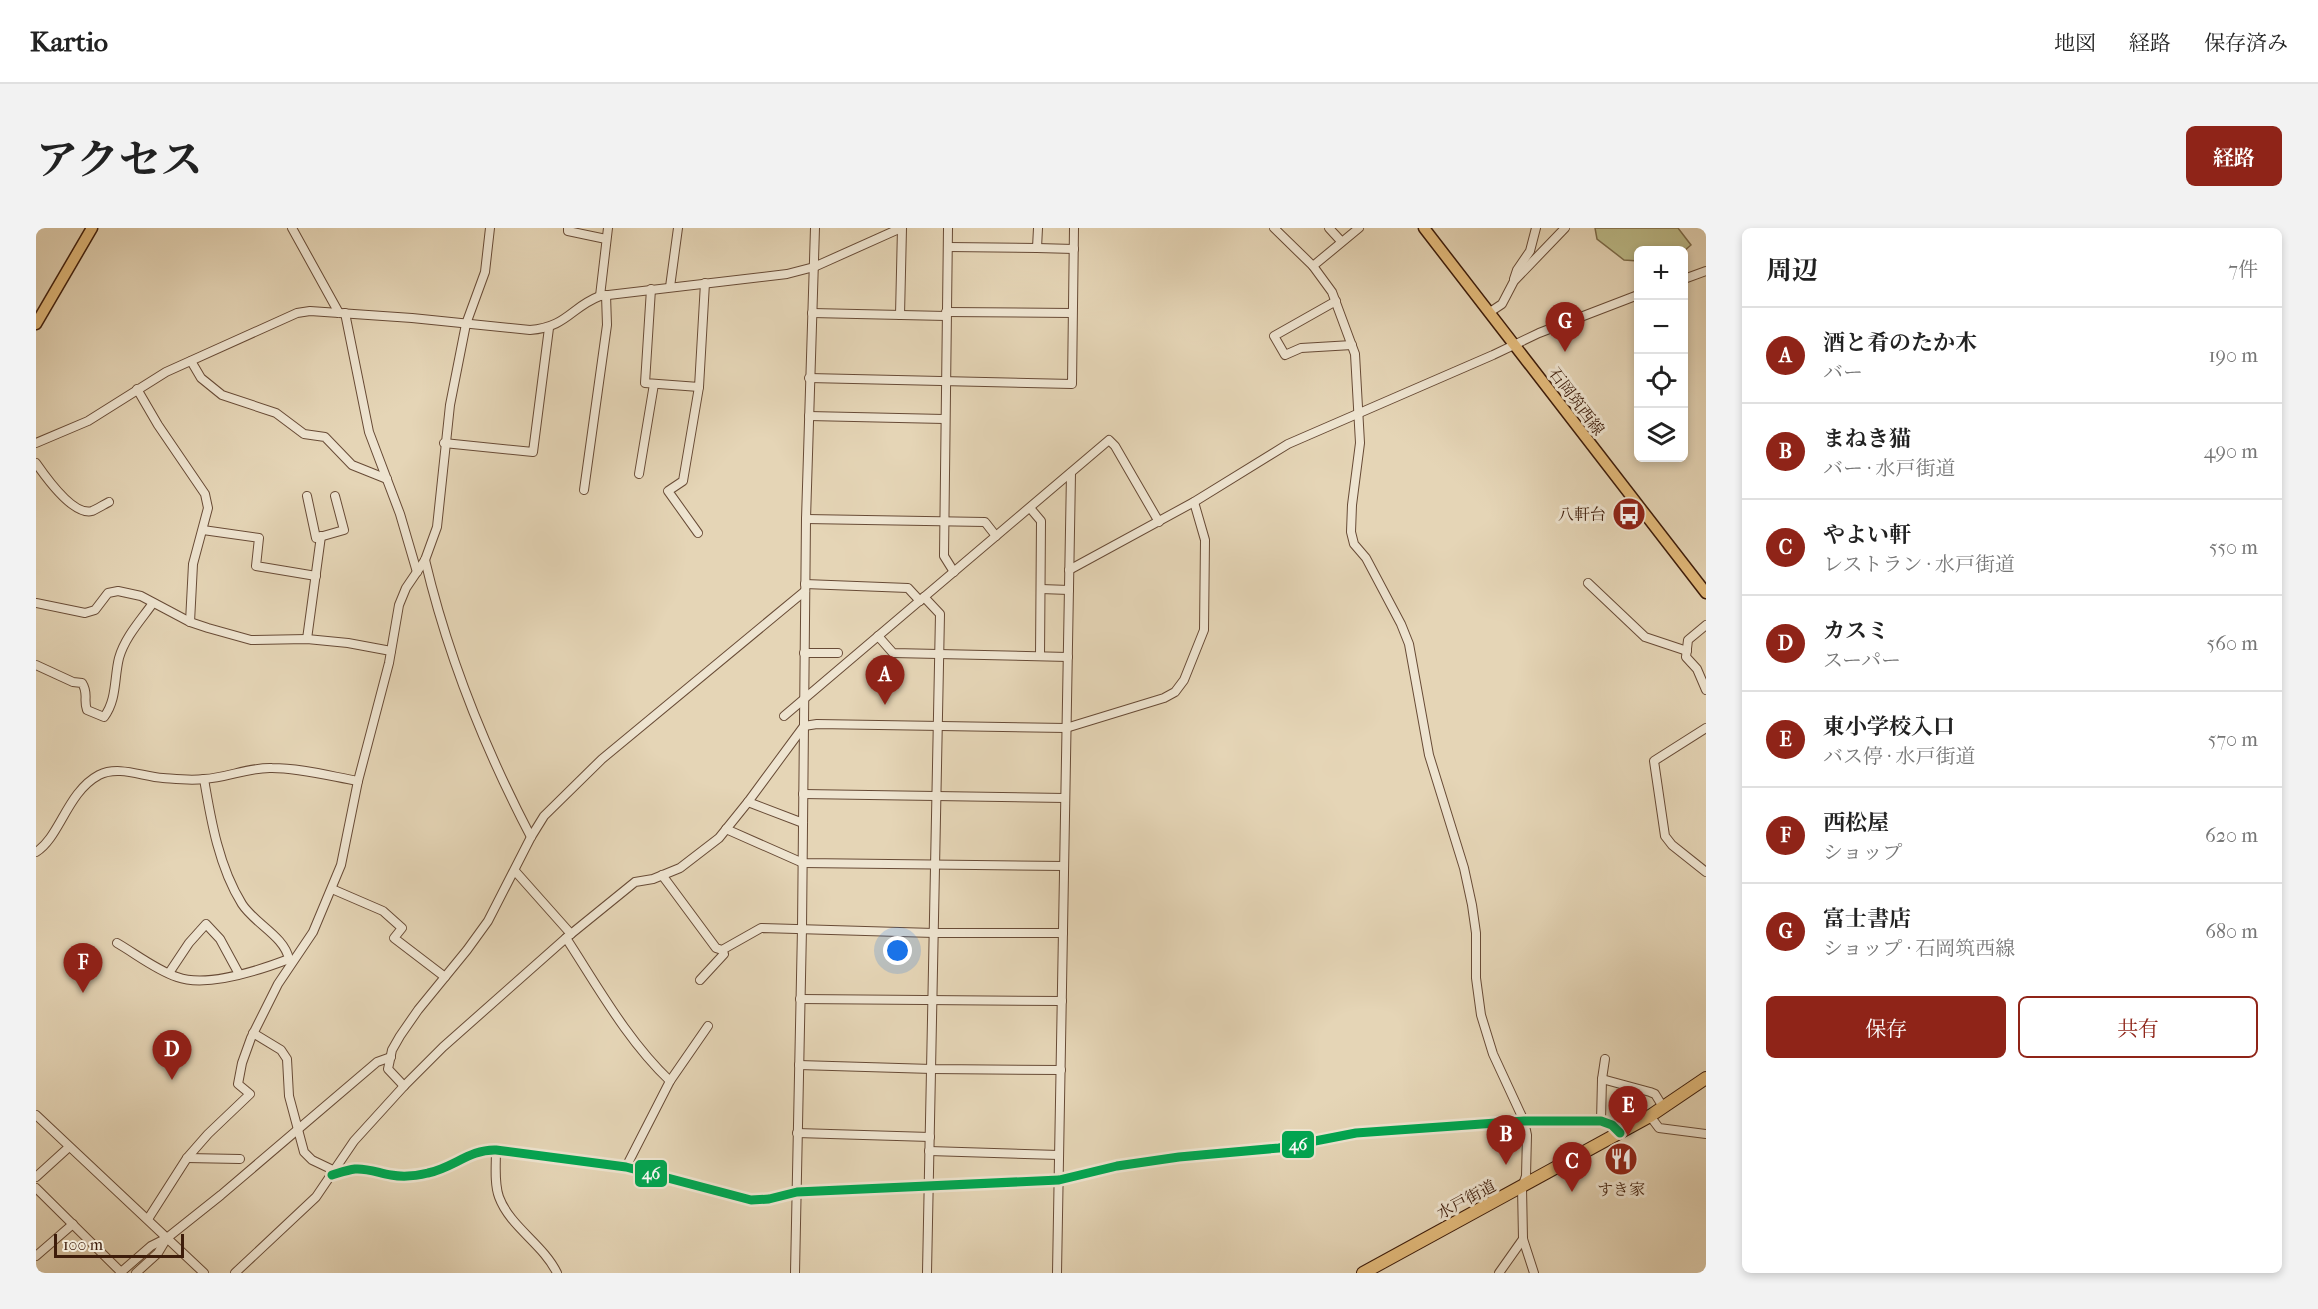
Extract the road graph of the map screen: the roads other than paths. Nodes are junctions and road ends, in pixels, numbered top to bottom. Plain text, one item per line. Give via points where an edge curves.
1 (92, 228) edge
2 (292, 228) edge
3 (490, 228) edge
4 (568, 228) edge
5 (608, 228) edge
6 (678, 228) edge
7 (815, 228) edge
8 (902, 228) edge
9 (948, 228) edge
10 (1038, 228) edge
11 (1074, 228) edge
12 (1329, 228) edge
13 (1359, 228) edge
14 (1424, 228) edge
15 (1536, 228) edge
16 (1278, 229) edge
17 (1562, 229) edge
18 (606, 239) junction
19 (1340, 240) dead end
20 (948, 247) junction
21 (1037, 248) junction
22 (1074, 249) junction
23 (814, 267) junction
24 (1313, 267) junction
25 (1706, 271) edge
26 (1688, 277) edge
27 (1514, 281) junction
28 (705, 283) junction
29 (670, 287) junction
30 (651, 290) junction
31 (603, 296) junction
32 (1634, 296) edge
33 (1336, 301) junction
34 (1490, 312) junction
35 (342, 313) junction
36 (812, 313) junction
37 (946, 314) junction
38 (1072, 314) junction
39 (900, 315) junction
40 (36, 324) edge
41 (466, 324) junction
42 (549, 328) junction
43 (1352, 345) junction
44 (1515, 345) junction
45 (190, 361) junction
46 (809, 378) junction
47 (945, 382) junction
48 (654, 384) junction
49 (699, 387) junction
50 (137, 390) junction
51 (1358, 412) junction
52 (809, 416) junction
53 (944, 419) junction
54 (36, 443) edge
55 (444, 443) junction
56 (36, 463) edge
57 (1071, 473) junction
58 (639, 474) dead end
59 (387, 479) junction
60 (584, 490) dead end
61 (306, 496) dead end
62 (335, 496) dead end
63 (109, 502) dead end
64 (1194, 502) junction
65 (1030, 508) junction
66 (806, 519) junction
67 (944, 521) junction
68 (1159, 522) junction
69 (203, 530) junction
70 (698, 533) dead end
71 (321, 536) junction
72 (996, 536) junction
73 (425, 560) junction
74 (1069, 570) junction
75 (417, 572) junction
76 (954, 572) junction
77 (316, 576) junction
78 (1588, 583) dead end
79 (805, 588) junction
80 (1041, 589) junction
81 (1069, 590) junction
82 (1706, 593) edge
83 (922, 599) junction
84 (36, 603) edge
85 (153, 603) junction
86 (190, 622) junction
87 (1706, 625) edge
88 (878, 636) junction
89 (307, 639) junction
90 (391, 651) junction
91 (1687, 651) junction
92 (804, 652) junction
93 (838, 653) dead end
94 (940, 654) junction
95 (1040, 656) junction
96 (1068, 657) junction
97 (36, 665) edge
98 (1706, 690) edge
99 (804, 699) junction
100 (784, 716) dead end
101 (938, 725) junction
102 (804, 726) junction
103 (1066, 728) junction
104 (1706, 728) edge
105 (204, 780) junction
106 (358, 781) junction
107 (803, 794) junction
108 (937, 796) junction
109 (1065, 798) junction
110 (748, 802) junction
111 (803, 823) junction
112 (726, 829) junction
113 (531, 837) junction
114 (36, 852) edge
115 (803, 863) junction
116 (935, 864) junction
117 (1064, 866) junction
118 (515, 870) junction
119 (1706, 872) edge
120 (662, 875) junction
121 (332, 889) junction
122 (802, 927) junction
123 (934, 933) junction
124 (1063, 933) junction
125 (568, 936) junction
126 (117, 943) dead end
127 (722, 950) junction
128 (291, 961) junction
129 (169, 973) junction
130 (239, 974) junction
131 (445, 977) junction
132 (700, 980) dead end
133 (800, 999) junction
134 (934, 1000) junction
135 (1062, 1001) junction
136 (708, 1026) dead end
137 (254, 1033) junction
138 (391, 1057) junction
139 (1605, 1059) dead end
140 (799, 1065) junction
141 (932, 1069) junction
142 (1061, 1070) junction
143 (1706, 1078) edge
144 (1602, 1080) junction
145 (670, 1081) junction
146 (404, 1086) junction
147 (1663, 1107) junction
148 (36, 1115) edge
149 (1650, 1116) junction
150 (1524, 1121) junction
151 (1601, 1121) junction
152 (298, 1128) junction
153 (797, 1133) junction
154 (1620, 1133) junction
155 (1706, 1134) edge
156 (930, 1137) junction
157 (69, 1147) junction
158 (496, 1150) junction
159 (929, 1151) junction
160 (1059, 1155) junction
161 (187, 1158) junction
162 (240, 1159) dead end
163 (626, 1167) junction
164 (333, 1172) junction
165 (36, 1177) edge
166 (1059, 1179) junction
167 (928, 1186) junction
168 (1522, 1187) junction
169 (36, 1188) edge
170 (796, 1192) junction
171 (148, 1219) junction
172 (73, 1224) junction
173 (167, 1238) junction
174 (1523, 1239) junction
175 (36, 1256) edge
176 (120, 1273) edge
177 (136, 1273) edge
178 (204, 1273) edge
179 (234, 1273) edge
180 (557, 1273) edge
181 (795, 1273) edge
182 (927, 1273) edge
183 (1058, 1273) edge
184 (1363, 1273) edge
185 (1499, 1273) edge
186 (1534, 1273) edge

1 - 40 main road
2 - 35 street
3 - 41 street via 485,272
4 - 18 street
5 - 18 street
6 - 29 street
7 - 23 street
8 - 23 street
8 - 39 street
9 - 20 street
10 - 21 street
11 - 22 street
12 - 19 street
13 - 24 street
14 - 34 main road, 石岡筑西線
15 - 27 street via 1530,251
16 - 24 street
17 - 27 street
18 - 31 street
20 - 21 street
20 - 37 street
21 - 22 street
22 - 38 street
23 - 28 street via 787,274
23 - 36 street
24 - 33 street
25 - 26 street
27 - 34 street via 1502,304
28 - 29 street
28 - 49 street
29 - 30 street
30 - 31 street
30 - 48 street via 645,383
31 - 42 street via 590,300
31 - 60 street via 607,325
32 - 44 street
33 - 43 street
33 - 43 street via 1274,336 1285,355 1301,348
34 - 44 main road, 石岡筑西線
35 - 41 street
35 - 45 street via 297,313
35 - 59 street via 369,432
36 - 39 street
36 - 46 street
37 - 38 street
37 - 39 street
37 - 47 street
38 - 47 street via 1072,384
41 - 42 street
41 - 55 street
42 - 55 street via 532,452
43 - 51 street
44 - 51 street
44 - 82 main road, 石岡筑西線
45 - 50 street
45 - 59 street via 201,378 222,395 276,413 304,434 325,437 352,465
46 - 47 street
46 - 52 street
47 - 53 street
48 - 49 street
48 - 58 street
49 - 70 street via 683,481 668,491
50 - 54 street via 88,421
50 - 69 street via 205,495 208,508
51 - 64 street via 1288,444
51 - 150 street via 1360,443 1351,532 1409,644 1429,756 1472,905 1481,1015
52 - 53 street
52 - 66 street
53 - 67 street
55 - 73 street via 437,527
56 - 63 street via 50,484 79,510 90,512
57 - 65 street
57 - 68 street via 1109,440
57 - 74 street
59 - 75 street
61 - 71 street via 316,537
62 - 71 street via 344,530
64 - 68 street
64 - 103 street via 1205,540 1204,630 1184,680 1164,698
65 - 72 street
65 - 80 street via 1041,521
66 - 67 street
66 - 79 street
67 - 72 street via 985,522
67 - 76 street via 944,556
68 - 74 street
69 - 77 street via 259,538 256,566
69 - 86 street via 193,564
71 - 77 street
72 - 76 street
73 - 75 street
73 - 113 street via 437,610 474,715 492,761
74 - 81 street
75 - 90 street via 399,605
76 - 83 street
77 - 89 street
78 - 91 street via 1645,637
79 - 83 street via 908,588
79 - 92 street
79 - 113 street via 602,759 544,816
80 - 81 street
80 - 95 street
81 - 96 street
83 - 88 street
83 - 94 street via 940,614
84 - 85 street via 85,614 95,610 108,593 118,591
85 - 86 street
85 - 97 street via 131,633 120,657 105,717 87,710 87,690 82,683
86 - 89 street via 260,641
87 - 91 street via 1688,640
88 - 94 street via 893,653
88 - 99 street
89 - 90 street
90 - 106 street
91 - 98 street via 1686,657 1697,669
92 - 93 street
92 - 99 street
94 - 95 street
94 - 101 street
95 - 96 street
96 - 103 street
99 - 100 street
99 - 102 street
101 - 102 street
101 - 103 street
101 - 108 street
102 - 107 street
102 - 110 street
103 - 109 street
104 - 119 street via 1654,761 1665,836
105 - 106 street via 274,768
105 - 114 street via 111,771 99,775 81,789
105 - 128 street via 232,885 255,921 282,944
106 - 121 street via 345,852
107 - 108 street
107 - 111 street
108 - 109 street
108 - 116 street
109 - 117 street
110 - 111 street
110 - 112 street
111 - 115 street
112 - 115 street
112 - 120 street via 680,868
113 - 118 street
115 - 116 street
115 - 122 street
116 - 117 street
116 - 123 street
117 - 124 street
118 - 125 street
118 - 131 street via 488,921
120 - 125 street via 635,882
120 - 127 street via 716,948
121 - 128 street via 314,932
121 - 131 street via 383,911 402,928 394,938
122 - 123 street
122 - 127 street via 761,927
122 - 133 street
123 - 124 street
123 - 134 street
124 - 135 street
125 - 145 street via 634,1041
125 - 146 street
126 - 129 street
127 - 132 street via 724,954
128 - 130 street
128 - 137 street
129 - 130 street via 199,982
129 - 130 street via 206,924 220,939
131 - 138 street via 418,1010
133 - 134 street
133 - 140 street
134 - 135 street
134 - 141 street
135 - 142 street
136 - 145 street
137 - 152 street via 281,1050 287,1059 289,1096
137 - 161 street via 238,1084 250,1094
138 - 146 street via 388,1069
138 - 152 street via 377,1062
139 - 144 street
140 - 141 street
140 - 153 street
141 - 142 street
141 - 156 street
142 - 160 street
143 - 147 highway, 水戸街道
144 - 147 street via 1655,1094
144 - 151 street
145 - 163 street
146 - 164 street via 354,1141
147 - 149 highway, 水戸街道
148 - 157 street
149 - 154 highway, 水戸街道
149 - 155 street via 1659,1128
150 - 151 street
150 - 166 street via 1356,1133 1279,1148 1117,1166
150 - 168 street via 1526,1176
151 - 154 street
152 - 164 street via 304,1152
152 - 173 street
153 - 156 street
153 - 170 street
154 - 168 highway, 水戸街道
156 - 159 street
157 - 165 street
157 - 171 street
158 - 163 street
158 - 164 street via 474,1152 427,1174 394,1176 363,1169
158 - 180 street via 499,1197
159 - 160 street
159 - 167 street
160 - 166 street
161 - 162 street
161 - 171 street
163 - 170 street via 751,1200
164 - 179 street via 301,1213
166 - 167 street
166 - 183 street
167 - 170 street
167 - 182 street
168 - 174 street
168 - 184 highway, 水戸街道
169 - 172 street
170 - 181 street
171 - 173 street
172 - 175 street
172 - 176 street
173 - 176 street via 151,1246
173 - 177 street via 158,1253
173 - 178 street
174 - 185 street
174 - 186 street

